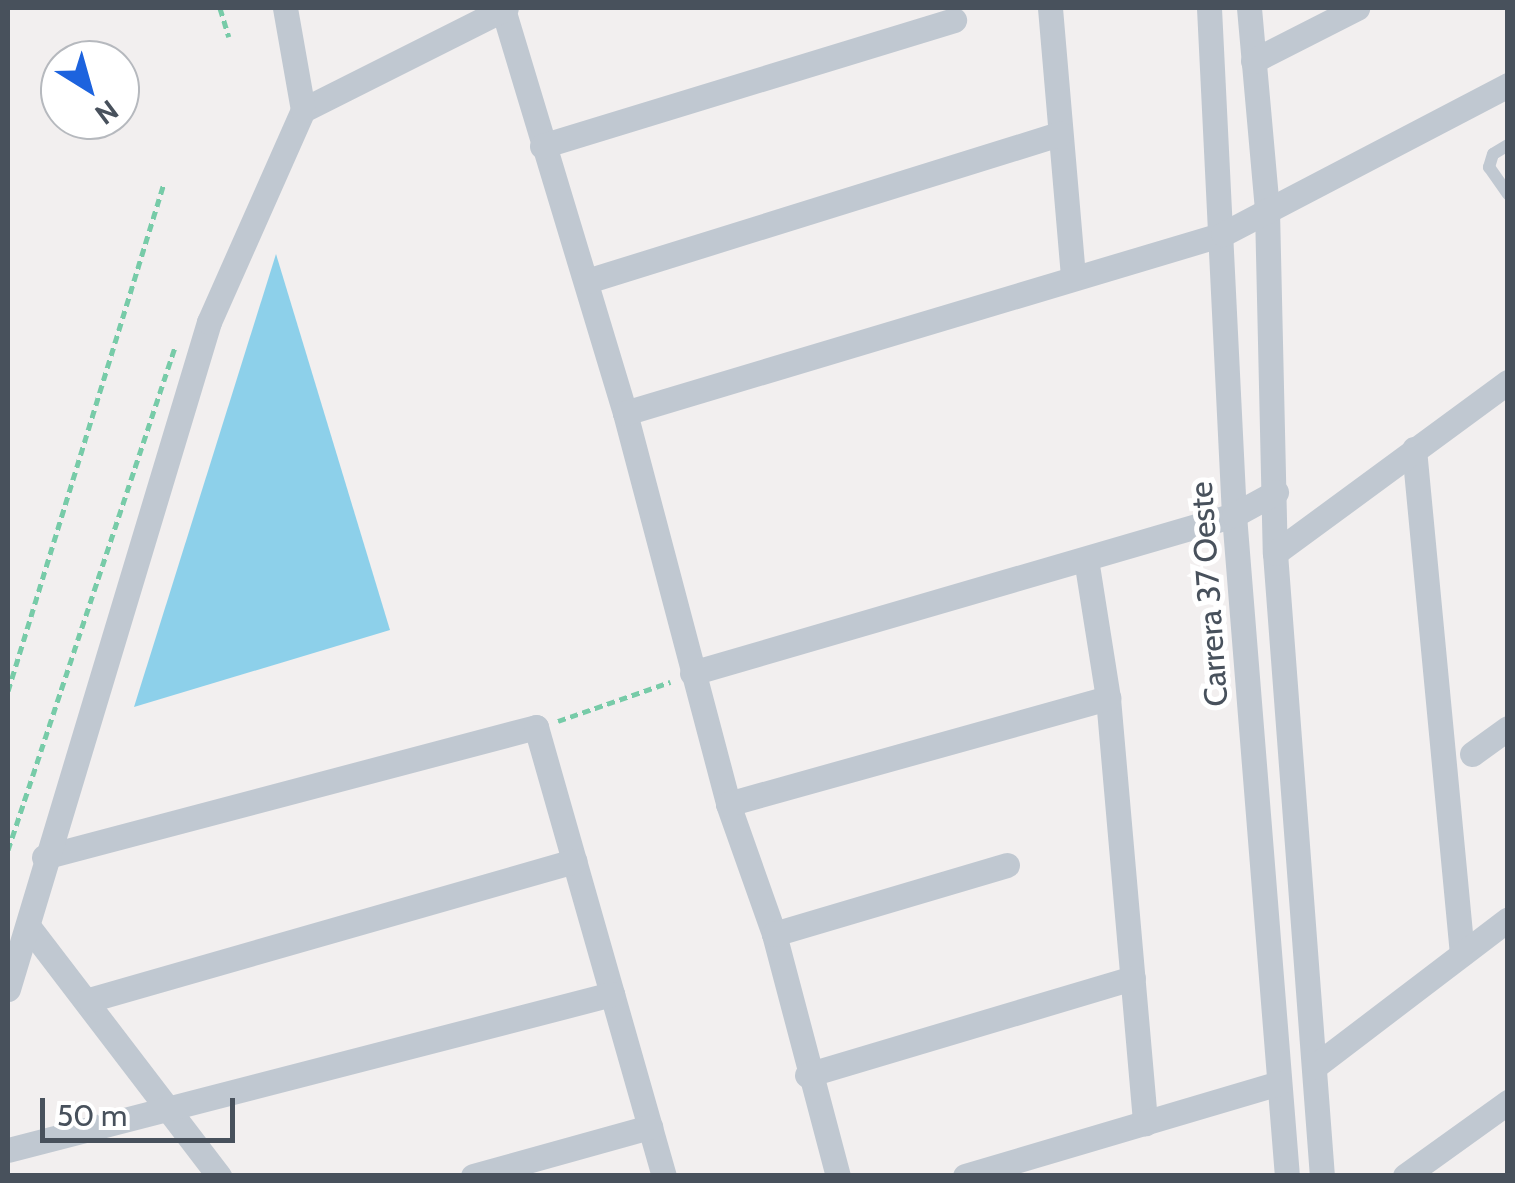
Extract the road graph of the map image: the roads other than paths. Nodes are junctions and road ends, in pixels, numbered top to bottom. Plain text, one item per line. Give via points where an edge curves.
1 (285, 8) edge
2 (505, 8) edge
3 (1050, 8) edge
4 (1210, 8) edge
5 (1249, 8) edge
6 (1357, 8) edge
7 (954, 20) dead end
8 (1254, 61) junction
9 (1508, 85) edge
10 (302, 110) junction
11 (1060, 134) junction
12 (1508, 145) edge
13 (542, 146) junction
14 (1508, 194) edge
15 (1267, 210) junction
16 (1222, 234) junction
17 (1073, 278) junction
18 (588, 281) junction
19 (1508, 382) edge
20 (626, 413) junction
21 (1414, 449) junction
22 (1276, 492) junction
23 (1234, 515) junction
24 (1276, 552) junction
25 (1086, 559) junction
26 (692, 673) junction
27 (1108, 698) junction
28 (1508, 728) edge
29 (1472, 754) dead end
30 (728, 804) junction
31 (44, 857) junction
32 (574, 862) junction
33 (1007, 865) dead end
34 (1508, 919) edge
35 (28, 926) junction
36 (774, 934) junction
37 (1462, 954) junction
38 (1132, 978) junction
39 (8, 989) edge
40 (612, 994) junction
41 (90, 1000) junction
42 (1314, 1067) junction
43 (806, 1075) junction
44 (1279, 1082) junction
45 (1508, 1102) edge
46 (170, 1110) junction
47 (1144, 1123) junction
48 (650, 1127) junction
49 (8, 1150) edge
50 (219, 1176) edge
51 (473, 1176) edge
52 (664, 1176) edge
53 (838, 1176) edge
54 (965, 1176) edge
55 (1286, 1176) edge
56 (1322, 1176) edge
57 (1405, 1176) edge

1 - 10 street
2 - 10 street
2 - 13 street
3 - 11 street
4 - 16 street, Carrera 37 Oeste
5 - 8 street
6 - 8 street
7 - 13 street
8 - 15 street
9 - 15 street
10 - 31 street via 210,322
11 - 17 street
11 - 18 street
12 - 14 lane via 1493,154 1489,167
13 - 18 street
15 - 16 street
15 - 22 street
16 - 17 street
16 - 23 street, Carrera 37 Oeste
17 - 20 street
18 - 20 street
19 - 21 street
20 - 26 street
21 - 24 street
21 - 37 street
22 - 23 street
22 - 24 street
23 - 25 street
23 - 44 street, Carrera 37 Oeste
24 - 42 street
25 - 26 street
25 - 27 street
26 - 30 street
27 - 30 street
27 - 38 street
28 - 29 street
30 - 36 street
31 - 32 street via 536,727
31 - 35 street
32 - 40 street
32 - 41 street
33 - 36 street
34 - 37 street
35 - 39 street
35 - 41 street
36 - 43 street
37 - 42 street
38 - 43 street
38 - 47 street
40 - 46 street
40 - 48 street
41 - 46 street
42 - 56 street
43 - 53 street
44 - 47 street
44 - 55 street, Carrera 37 Oeste
45 - 57 street
46 - 49 street
46 - 50 street
47 - 54 street
48 - 51 street
48 - 52 street

